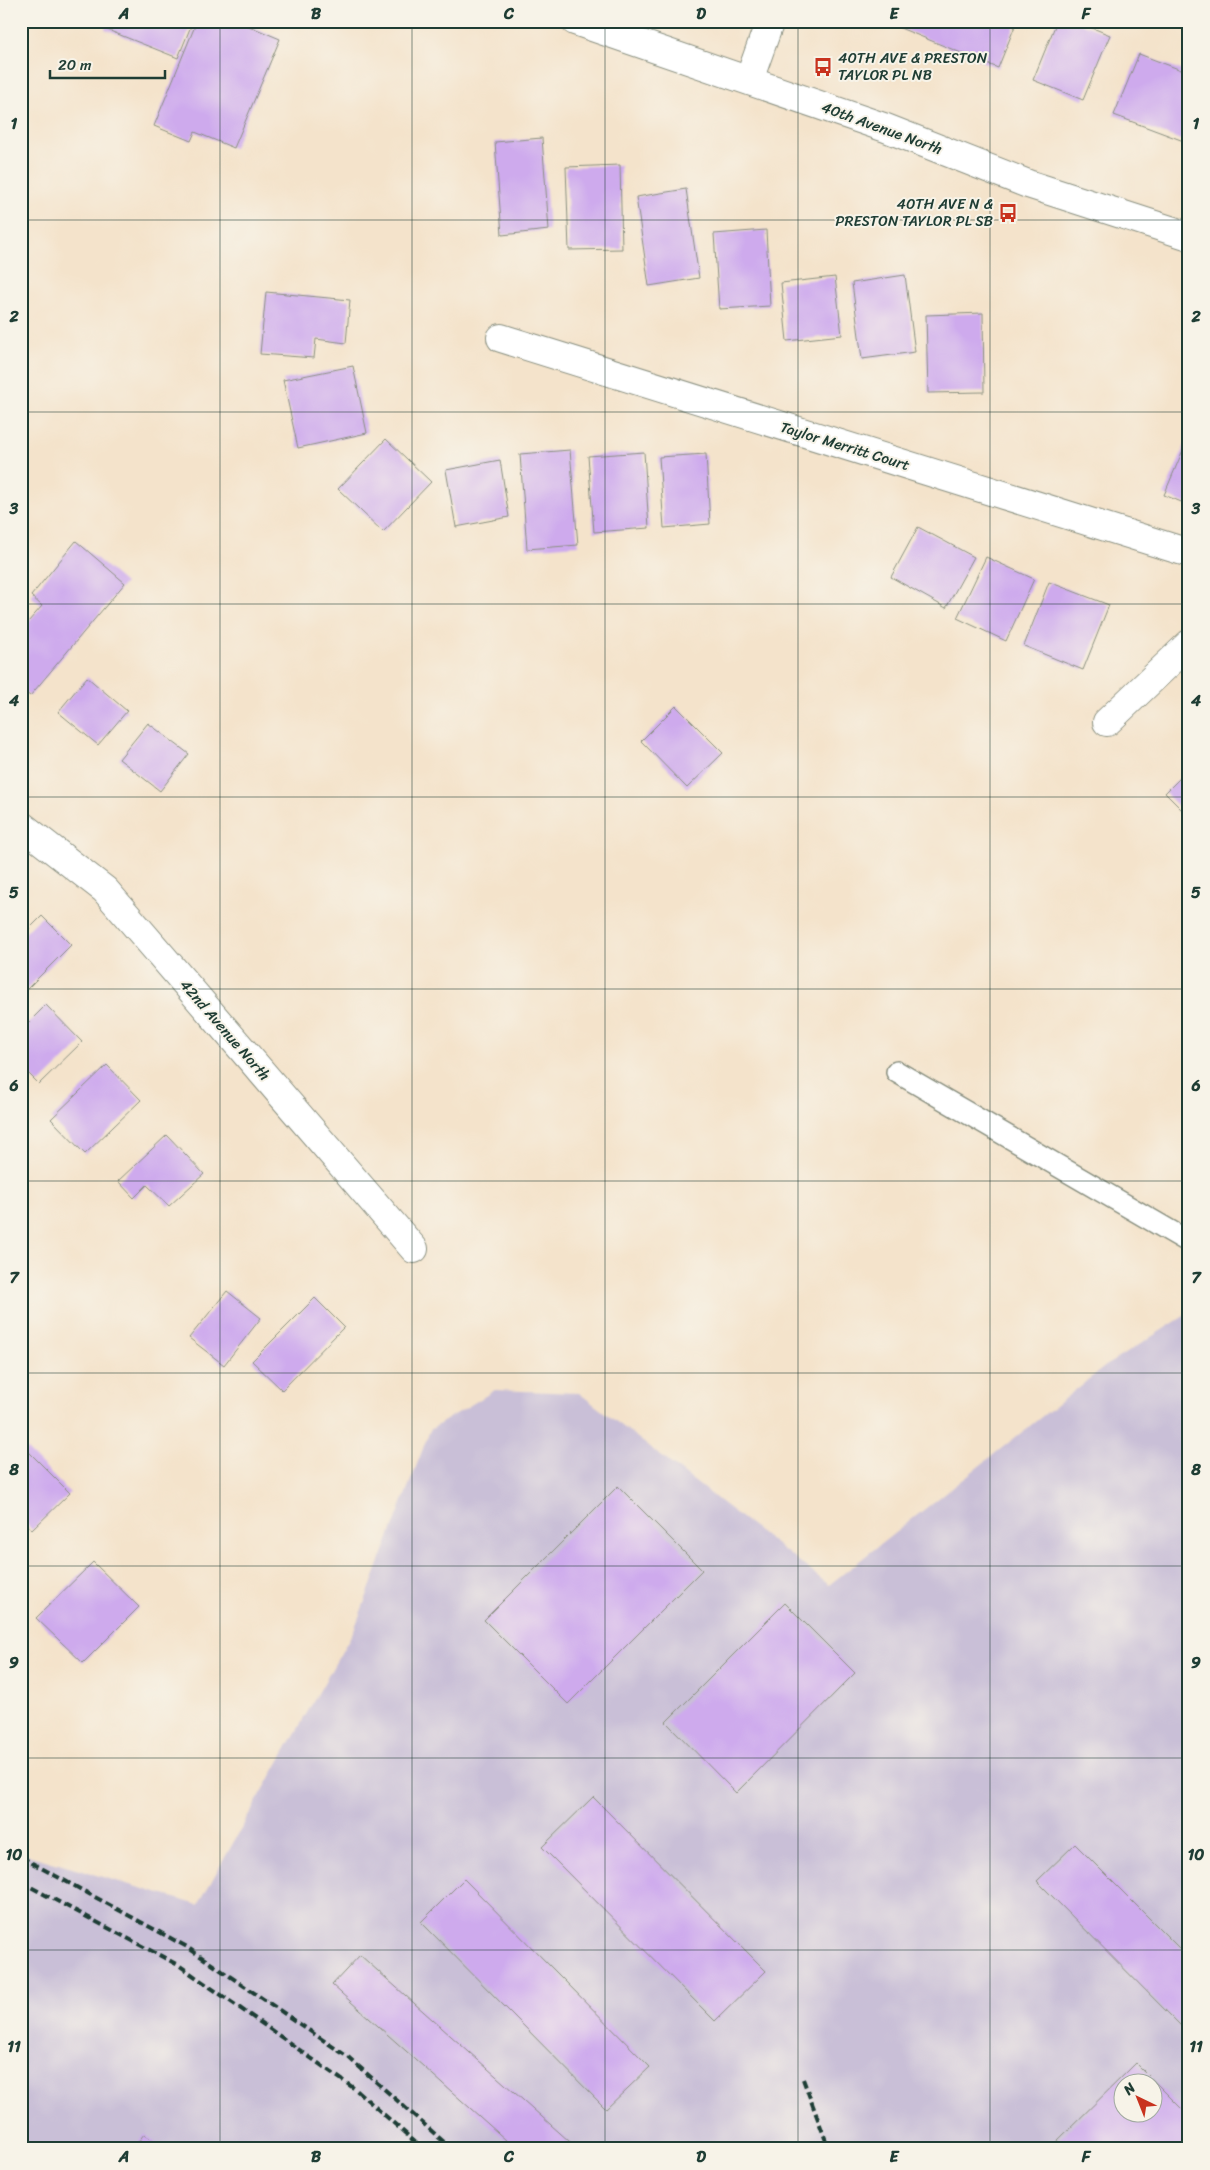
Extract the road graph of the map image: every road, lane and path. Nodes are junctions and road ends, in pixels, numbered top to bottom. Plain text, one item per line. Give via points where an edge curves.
1 (575, 21) edge
2 (770, 21) edge
3 (749, 80) junction
4 (1189, 236) edge
5 (501, 338) dead end
6 (1189, 553) edge
7 (1189, 644) edge
8 (1107, 722) dead end
9 (21, 825) edge
10 (897, 1072) dead end
11 (1189, 1242) edge
12 (414, 1249) dead end

1 - 3 street, 40th Avenue North
2 - 3 street
3 - 4 street, 40th Avenue North via 886,128 1028,184
5 - 6 street, Taylor Merritt Court
7 - 8 street
9 - 12 street, 42nd Avenue North via 104,890
10 - 11 lane

